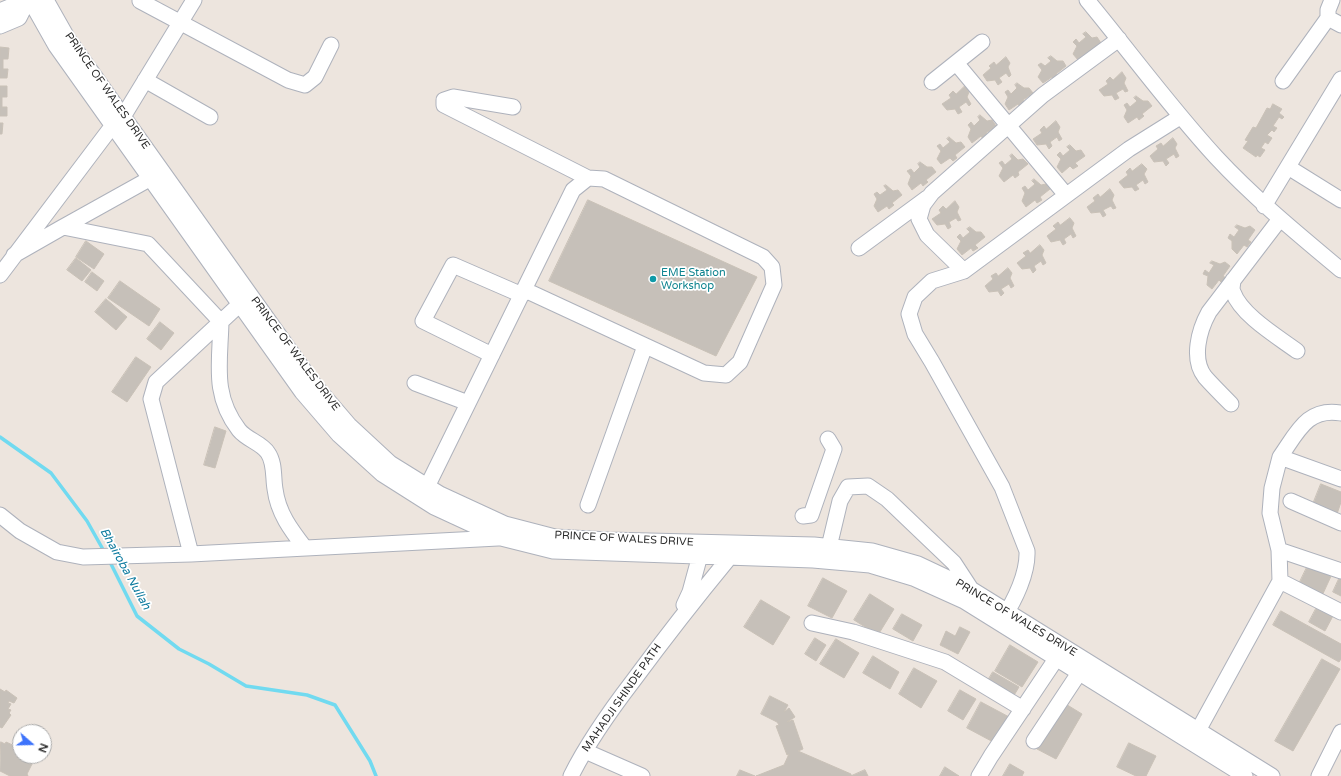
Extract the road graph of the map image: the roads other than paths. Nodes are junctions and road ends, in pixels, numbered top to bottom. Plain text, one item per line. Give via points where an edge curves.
1 (194, 0) edge
2 (1087, 0) edge
3 (1332, 0) edge
4 (140, 1) edge
5 (34, 2) edge
6 (0, 11) edge
7 (1335, 22) edge
8 (180, 23) junction
9 (0, 26) edge
10 (1119, 38) junction
11 (982, 42) dead end
12 (331, 45) dead end
13 (957, 64) junction
14 (1341, 79) edge
15 (145, 80) junction
16 (1283, 81) dead end
17 (932, 82) dead end
18 (1337, 95) edge
19 (513, 107) dead end
20 (210, 117) dead end
21 (1180, 117) junction
22 (118, 120) junction
23 (1009, 125) junction
24 (1288, 167) junction
25 (151, 178) junction
26 (588, 178) junction
27 (1066, 194) junction
28 (930, 196) junction
29 (1341, 200) edge
30 (1264, 206) junction
31 (1280, 219) junction
32 (63, 227) junction
33 (859, 248) dead end
34 (14, 255) junction
35 (1341, 270) edge
36 (964, 271) junction
37 (0, 275) edge
38 (1234, 280) junction
39 (523, 292) junction
40 (240, 304) junction
41 (221, 322) junction
42 (645, 346) junction
43 (1297, 350) dead end
44 (492, 355) junction
45 (415, 384) dead end
46 (468, 403) junction
47 (1231, 404) dead end
48 (1341, 413) edge
49 (828, 439) dead end
50 (1280, 457) junction
51 (824, 476) junction
52 (1341, 479) edge
53 (848, 487) junction
54 (424, 493) junction
55 (1291, 501) dead end
56 (588, 505) dead end
57 (0, 515) edge
58 (803, 516) dead end
59 (1341, 523) edge
60 (503, 531) junction
61 (829, 547) junction
62 (305, 548) junction
63 (701, 550) junction
64 (729, 550) junction
65 (1279, 550) junction
66 (191, 554) junction
67 (1341, 571) edge
68 (1280, 581) junction
69 (971, 589) junction
70 (1341, 612) edge
71 (1003, 617) junction
72 (676, 621) junction
73 (812, 623) dead end
74 (1060, 652) junction
75 (1079, 673) junction
76 (1023, 709) junction
77 (1341, 732) edge
78 (1195, 736) junction
79 (1034, 741) dead end
80 (585, 751) junction
81 (571, 776) edge
82 (642, 776) edge
83 (980, 776) edge
84 (1245, 776) edge
85 (1272, 776) edge
86 (1318, 776) edge

1 - 8 street
2 - 10 street
3 - 7 street via 1328,10
4 - 8 street
5 - 6 street via 14,5
5 - 9 street via 19,18
5 - 22 street, PRINCE OF WALES DRIVE via 56,46
7 - 16 street
8 - 12 street via 288,80 305,85 315,77
8 - 15 street
10 - 21 street
10 - 23 street via 1043,95
11 - 13 street
13 - 17 street
13 - 23 street
14 - 18 street
15 - 20 street
15 - 22 street
18 - 24 street
19 - 26 street via 453,96 444,100 444,106
21 - 27 street via 1129,149
21 - 30 street
22 - 25 street, PRINCE OF WALES DRIVE
22 - 34 street
22 - 54 street, PRINCE OF WALES DRIVE via 314,383 349,425
23 - 27 street
23 - 28 street
24 - 29 street
24 - 30 street
25 - 32 street
25 - 40 street, PRINCE OF WALES DRIVE
26 - 39 street via 573,190
26 - 42 street via 604,179 763,257 772,267 774,285 740,362 726,375 704,373
27 - 36 street
28 - 33 street
28 - 36 street via 923,205 919,219 927,235
30 - 31 street
31 - 35 street
31 - 38 street
32 - 34 street
32 - 41 street via 148,244
34 - 37 street
36 - 71 street via 932,282 915,297 908,314 915,334 1002,487 1023,537 1027,551 1026,567
38 - 43 street via 1232,291 1240,306 1271,333
38 - 47 street via 1201,325 1198,344 1198,361 1204,376
39 - 42 street
39 - 44 street
39 - 44 street via 453,265 423,321
40 - 41 street
40 - 54 street, PRINCE OF WALES DRIVE via 302,392 339,435 382,474
41 - 62 street via 219,385 227,413 240,432 268,453 283,518
41 - 66 street via 156,382 151,399
42 - 56 street
44 - 46 street
45 - 46 street
46 - 54 street
48 - 50 street via 1318,413 1304,422
49 - 51 street via 834,449
50 - 52 street
50 - 65 street via 1272,488 1270,513
51 - 53 street
51 - 58 street via 811,515
53 - 61 street via 840,501
53 - 69 street via 868,486 887,499 954,563
54 - 60 street, PRINCE OF WALES DRIVE via 434,507
55 - 59 street
57 - 66 street via 20,531 58,552 83,557
60 - 62 street
60 - 63 street, PRINCE OF WALES DRIVE via 553,551
61 - 64 street, PRINCE OF WALES DRIVE
61 - 69 street, PRINCE OF WALES DRIVE via 872,551 918,564
62 - 66 street
63 - 64 street, PRINCE OF WALES DRIVE
63 - 72 street, MAHADJI SHINDE PATH via 690,592
64 - 71 street, PRINCE OF WALES DRIVE via 870,565 913,578
64 - 72 street, MAHADJI SHINDE PATH
65 - 67 street
65 - 68 street
68 - 70 street
68 - 78 street
69 - 71 street, PRINCE OF WALES DRIVE
71 - 74 street, PRINCE OF WALES DRIVE
72 - 80 street, MAHADJI SHINDE PATH
73 - 76 street via 853,632 946,662
74 - 75 street, PRINCE OF WALES DRIVE
74 - 76 street
74 - 78 street, PRINCE OF WALES DRIVE
75 - 78 street, PRINCE OF WALES DRIVE
75 - 79 street
76 - 83 street
77 - 86 street
78 - 84 street, PRINCE OF WALES DRIVE
78 - 85 street, PRINCE OF WALES DRIVE
80 - 81 street, MAHADJI SHINDE PATH
80 - 82 street

